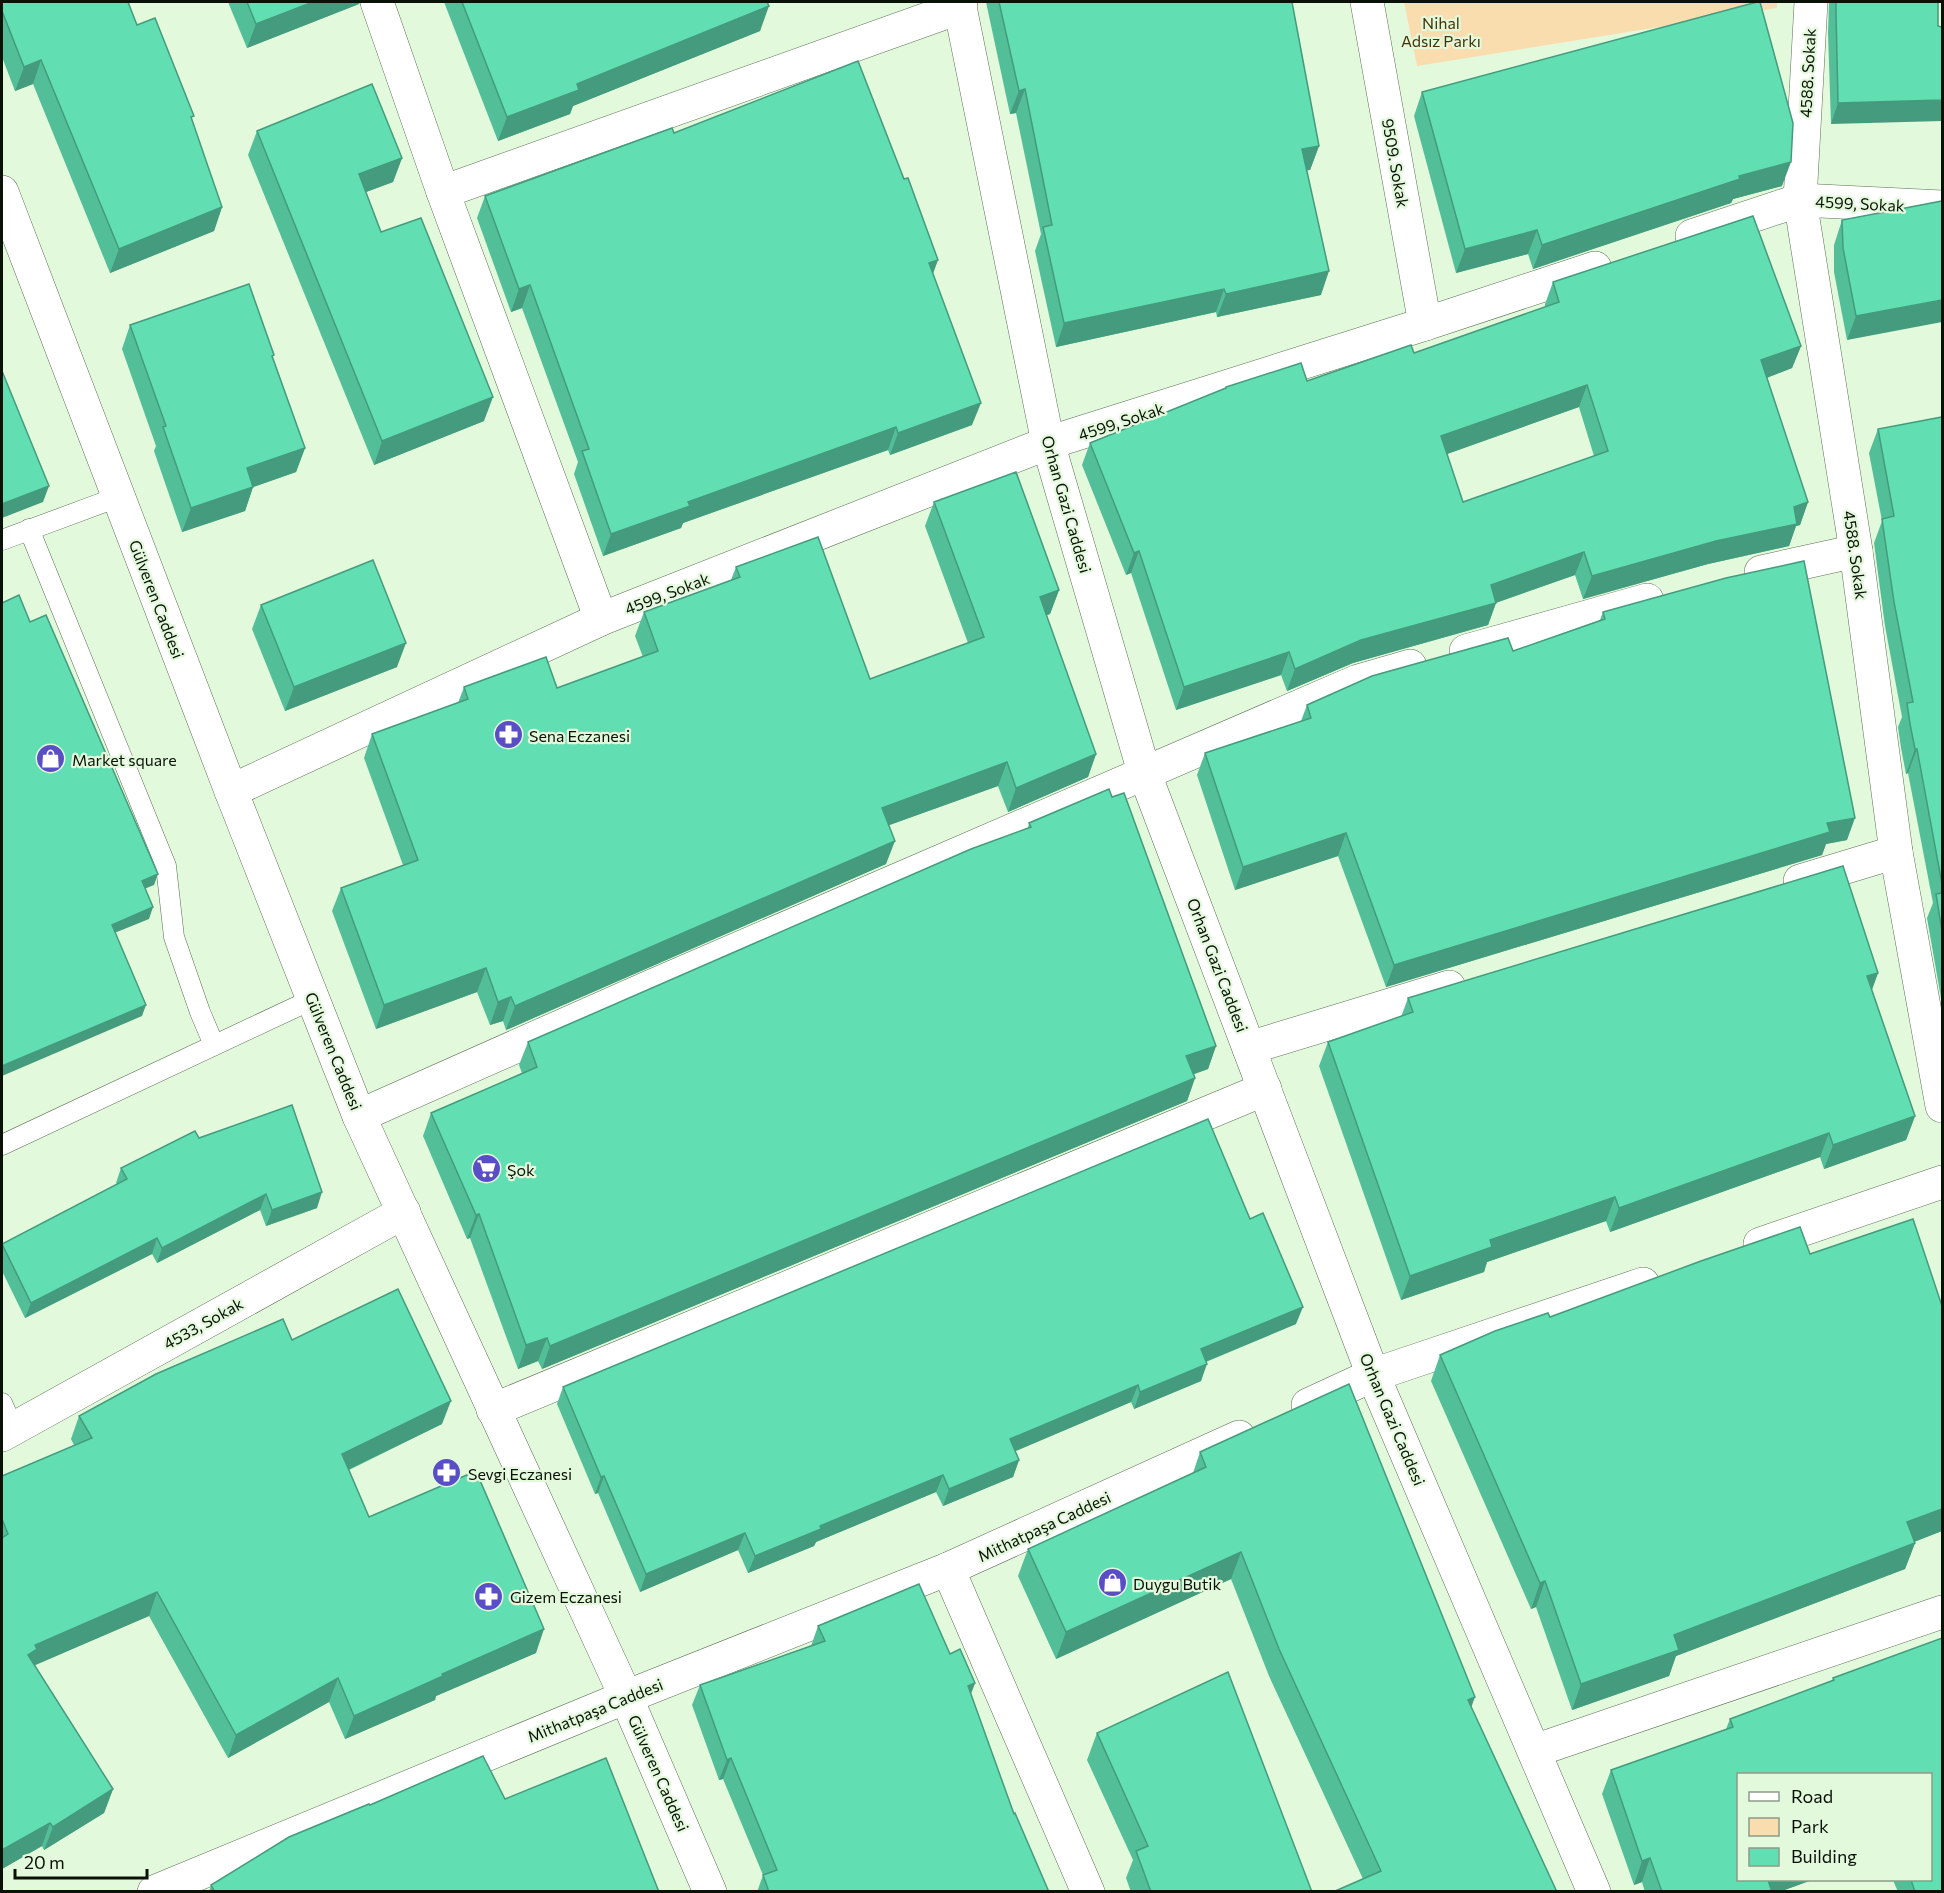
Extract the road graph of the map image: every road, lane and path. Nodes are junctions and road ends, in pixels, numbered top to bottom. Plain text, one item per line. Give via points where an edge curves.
1 (377, 2) edge
2 (1367, 2) edge
3 (1811, 2) edge
4 (960, 4) edge
5 (2, 192) edge
6 (443, 192) junction
7 (1800, 200) junction
8 (1942, 207) edge
9 (1668, 244) edge
10 (12, 248) edge
11 (1624, 258) edge
12 (1425, 324) junction
13 (1048, 443) junction
14 (118, 497) junction
15 (29, 530) junction
16 (2, 540) edge
17 (1856, 551) junction
18 (1735, 577) edge
19 (1678, 592) edge
20 (601, 619) junction
21 (1144, 772) junction
22 (231, 791) junction
23 (1896, 852) junction
24 (1771, 890) edge
25 (1476, 979) edge
26 (313, 999) junction
27 (214, 1045) junction
28 (1249, 1048) junction
29 (1265, 1089) junction
30 (1942, 1106) edge
31 (359, 1116) junction
32 (2, 1145) edge
33 (1942, 1182) edge
34 (404, 1212) junction
35 (1730, 1254) edge
36 (1675, 1273) edge
37 (1373, 1375) junction
38 (493, 1410) junction
39 (5, 1422) edge
40 (948, 1569) junction
41 (1942, 1612) edge
42 (626, 1697) junction
43 (1534, 1751) junction
44 (154, 1892) edge
45 (710, 1892) edge
46 (1088, 1892) edge
47 (1594, 1892) edge

1 - 6 street
2 - 12 street, 9509. Sokak
3 - 7 street, 4588. Sokak
4 - 6 street
4 - 13 street, Orhan Gazi Caddesi
5 - 10 street, Gülveren Caddesi
6 - 20 street
7 - 8 street, 4599, Sokak
7 - 9 street, 4599, Sokak
7 - 17 street, 4588. Sokak
10 - 14 street, Gülveren Caddesi
11 - 12 street, 4599, Sokak
12 - 13 street, 4599, Sokak
13 - 20 street, 4599, Sokak
13 - 21 street, Orhan Gazi Caddesi
14 - 15 lane
14 - 22 street, Gülveren Caddesi
15 - 16 lane
15 - 27 lane via 166,866 174,938
17 - 18 street
17 - 23 street, 4588. Sokak
19 - 21 street via 1358,681
20 - 22 street, 4599, Sokak
21 - 28 street, Orhan Gazi Caddesi
21 - 31 street
22 - 26 street, Gülveren Caddesi
23 - 24 street
23 - 30 street, 4588. Sokak
25 - 28 street
26 - 27 lane
26 - 31 street, Gülveren Caddesi
27 - 32 lane
28 - 29 street, Orhan Gazi Caddesi
29 - 37 street, Orhan Gazi Caddesi
29 - 38 street
31 - 34 street, Gülveren Caddesi
33 - 35 street
34 - 38 street, Gülveren Caddesi
34 - 39 street, 4533, Sokak
36 - 37 street, Mithatpaşa Caddesi
37 - 40 street, Mithatpaşa Caddesi
37 - 43 street, Orhan Gazi Caddesi
38 - 42 street, Gülveren Caddesi
40 - 42 street, Mithatpaşa Caddesi
40 - 46 street
41 - 43 street
42 - 44 street, Mithatpaşa Caddesi
42 - 45 street, Gülveren Caddesi
43 - 47 street, Orhan Gazi Caddesi

